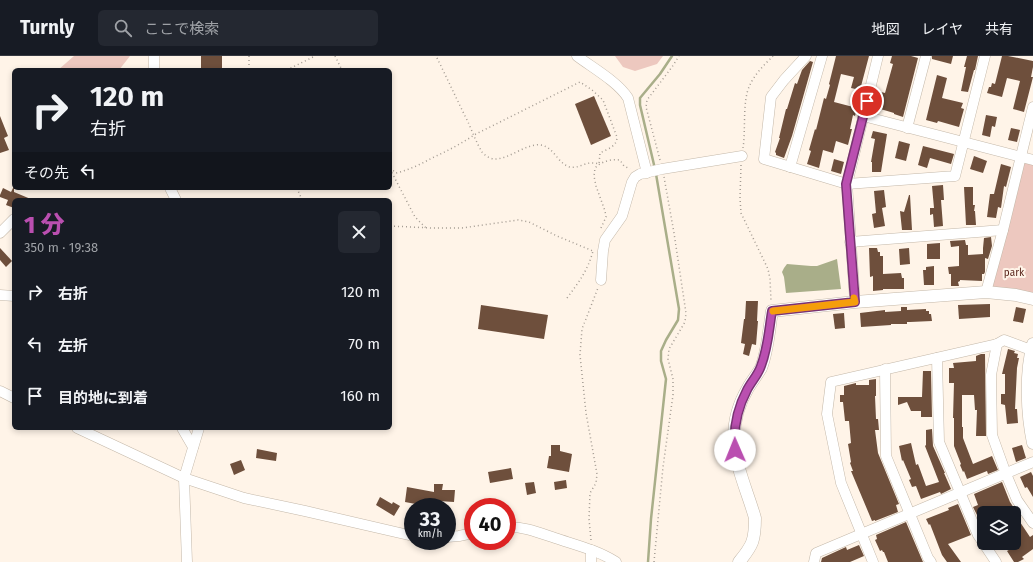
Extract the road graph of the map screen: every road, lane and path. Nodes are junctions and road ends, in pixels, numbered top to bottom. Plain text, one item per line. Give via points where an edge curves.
1 (154, 56) edge
2 (249, 56) edge
3 (315, 56) edge
4 (335, 56) edge
5 (436, 56) edge
6 (577, 56) edge
7 (679, 56) edge
8 (773, 56) edge
9 (806, 56) edge
10 (822, 56) edge
11 (878, 56) edge
12 (926, 56) edge
13 (985, 56) edge
14 (154, 68) edge
15 (249, 68) edge
16 (290, 68) edge
17 (341, 68) edge
18 (1033, 107) edge
19 (863, 116) junction
20 (908, 128) junction
21 (474, 135) junction
22 (964, 143) junction
23 (742, 156) junction
24 (1021, 157) junction
25 (1033, 160) edge
26 (599, 164) junction
27 (790, 168) junction
28 (630, 169) dead end
29 (662, 169) junction
30 (392, 170) edge
31 (392, 172) edge
32 (647, 173) junction
33 (846, 184) junction
34 (12, 221) edge
35 (392, 226) edge
36 (426, 228) junction
37 (1003, 230) junction
38 (600, 232) dead end
39 (0, 233) edge
40 (850, 242) junction
41 (594, 246) dead end
42 (593, 251) junction
43 (601, 280) joint
44 (986, 292) junction
45 (0, 295) edge
46 (12, 296) edge
47 (567, 298) dead end
48 (1033, 299) edge
49 (855, 302) junction
50 (772, 311) junction
51 (997, 344) junction
52 (1032, 347) edge
53 (937, 358) junction
54 (885, 370) junction
55 (0, 391) edge
56 (12, 397) edge
57 (81, 430) edge
58 (183, 430) edge
59 (198, 430) edge
60 (1033, 443) edge
61 (193, 447) junction
62 (1033, 462) edge
63 (1006, 474) junction
64 (184, 478) junction
65 (960, 493) junction
66 (910, 514) junction
67 (1033, 523) edge
68 (516, 528) edge
69 (404, 534) edge
70 (862, 534) junction
71 (592, 550) junction
72 (187, 562) edge
73 (591, 562) edge
74 (616, 562) edge
75 (654, 562) edge
76 (739, 562) edge
77 (814, 562) edge
78 (873, 562) edge
79 (931, 562) edge
80 (996, 562) edge

1 - 14 street
2 - 15 path
3 - 16 path
4 - 17 path
5 - 21 path
6 - 32 street via 617,84 628,98
7 - 29 path via 647,100 646,107
8 - 23 path via 749,86
9 - 27 street via 771,97 764,160
10 - 27 street
11 - 19 street
12 - 20 street
13 - 22 street
18 - 24 street
19 - 20 street
19 - 33 street
20 - 22 street
21 - 26 path via 482,153 493,159 540,145 546,146 568,167
21 - 26 path via 580,82 603,100 617,142 600,153
21 - 30 path via 450,150 404,171 396,173
22 - 24 street
22 - 33 street via 955,176
23 - 29 street
23 - 50 path via 741,213 768,269
24 - 25 street
24 - 37 street
26 - 28 path via 620,160
26 - 38 path via 595,168 594,176 606,217
27 - 33 street
29 - 32 street
29 - 75 path via 686,313 685,322 668,349 673,395
31 - 36 path via 415,217
32 - 43 street via 635,177 622,216 605,240
33 - 40 street
34 - 39 street
35 - 36 path
36 - 42 path via 462,228 518,220 529,222
37 - 40 street
37 - 44 street
40 - 49 street
41 - 42 path
42 - 47 path via 582,278
43 - 71 path via 582,330 580,355 586,413 597,474 596,483 590,493
44 - 48 street
44 - 49 street
45 - 46 street
49 - 50 street
50 - 76 street via 761,368 742,399 735,428 735,450 755,518 754,539
51 - 52 street via 1004,340
51 - 53 street
51 - 63 street via 991,375 992,435
52 - 60 street via 1027,403
53 - 54 street
53 - 65 street via 939,442
54 - 66 street via 886,456
54 - 70 street via 830,382 828,414 841,483
55 - 56 street
57 - 64 street
58 - 61 street
59 - 61 street
61 - 64 street
62 - 63 street
63 - 65 street
63 - 67 street via 1017,500
64 - 69 street via 244,498
64 - 72 street
65 - 66 street
65 - 80 street via 978,535
66 - 70 street
66 - 79 street
68 - 71 street
70 - 77 street via 816,553
70 - 78 street
71 - 73 street
71 - 74 street

